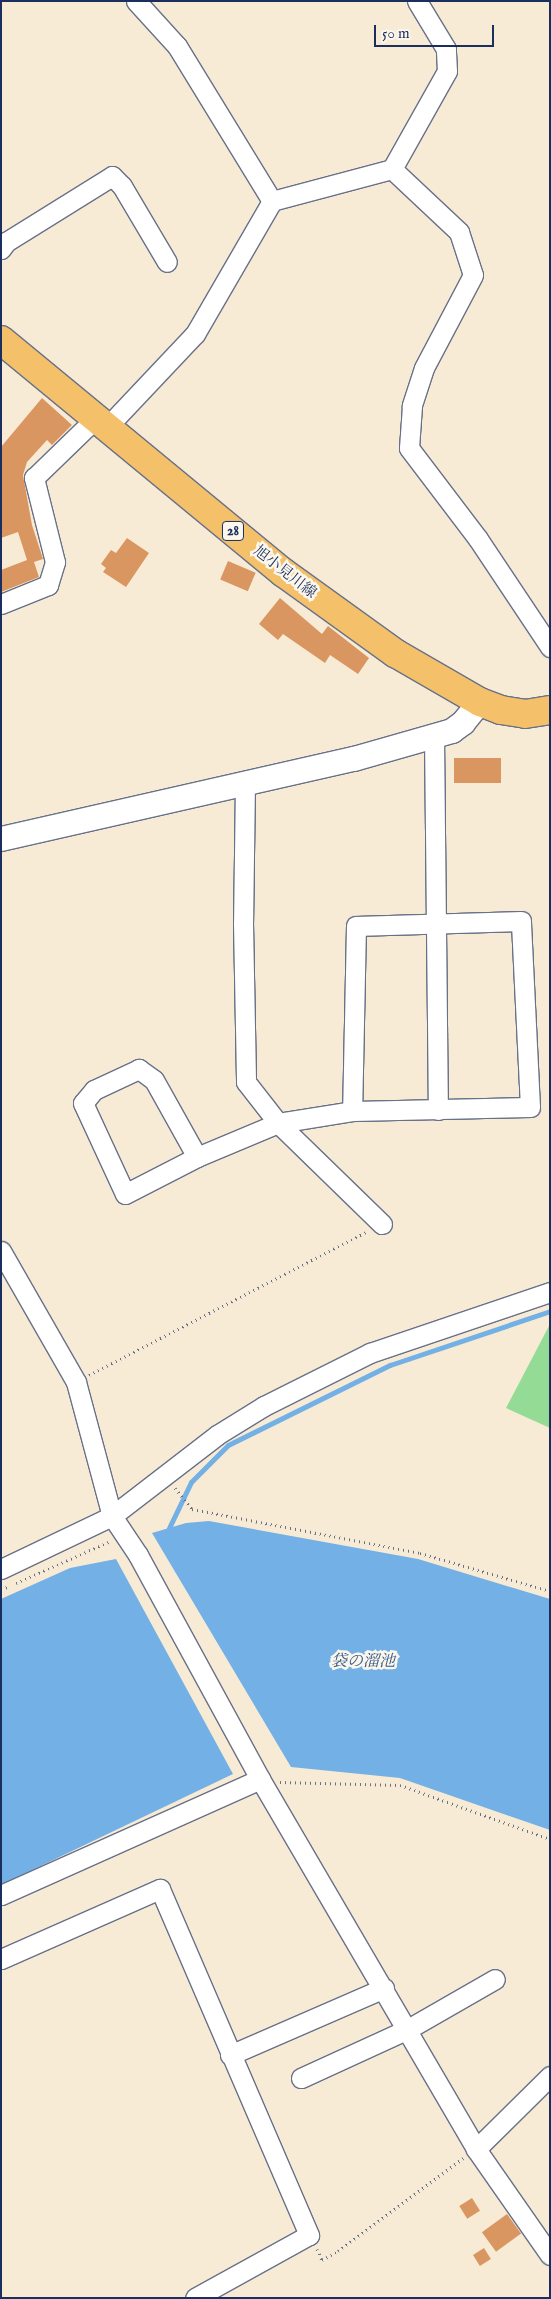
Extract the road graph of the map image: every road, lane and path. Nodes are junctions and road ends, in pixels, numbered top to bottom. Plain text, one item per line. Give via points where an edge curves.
1 (136, 1) edge
2 (417, 1) edge
3 (392, 169) junction
4 (272, 201) junction
5 (1, 249) edge
6 (168, 262) dead end
7 (1, 340) edge
8 (101, 423) junction
9 (1, 604) edge
10 (550, 647) edge
11 (480, 702) junction
12 (550, 710) edge
13 (434, 736) junction
14 (245, 784) junction
15 (1, 839) edge
16 (436, 926) junction
17 (438, 1110) junction
18 (352, 1111) junction
19 (278, 1123) junction
20 (197, 1157) junction
21 (382, 1224) joint
22 (1, 1251) edge
23 (550, 1292) edge
24 (76, 1382) junction
25 (164, 1474) junction
26 (112, 1516) junction
27 (118, 1549) dead end
28 (1, 1569) edge
29 (1, 1589) edge
30 (550, 1591) edge
31 (269, 1780) junction
32 (550, 1839) edge
33 (1, 1894) edge
34 (1, 1959) edge
35 (495, 1979) dead end
36 (384, 1988) junction
37 (408, 2029) junction
38 (230, 2055) junction
39 (550, 2076) edge
40 (301, 2078) dead end
41 (476, 2149) junction
42 (309, 2235) junction
43 (550, 2255) edge
44 (195, 2298) edge

1 - 4 street via 177,46
2 - 3 street via 446,49 447,71
3 - 4 street
3 - 10 street via 459,232 473,275 424,368 412,406 409,448 478,539
4 - 8 street via 195,334
5 - 6 street via 6,242 112,176 122,186
7 - 8 main road, 旭小見川線 / 28
8 - 9 street via 34,478 55,562 48,585
8 - 11 main road, 旭小見川線 / 28 via 321,600 395,653
11 - 12 main road, 旭小見川線 / 28 via 526,714
11 - 13 street via 464,723 452,731
13 - 14 street via 354,759
13 - 16 street
14 - 15 street
14 - 19 street via 246,1082
16 - 17 street
16 - 17 street via 520,921 530,1107
16 - 18 street via 356,926
17 - 18 street
18 - 19 street
19 - 20 street
19 - 21 street
20 - 20 street via 154,1080 139,1069 94,1090 83,1103 125,1194
21 - 24 path
22 - 24 street
23 - 25 street via 370,1353 264,1406
24 - 26 street
25 - 26 street
25 - 30 path via 192,1509 420,1553
26 - 28 street
26 - 31 street
27 - 29 path via 114,1540
31 - 32 path via 400,1785
31 - 33 street
31 - 36 street
34 - 38 street via 160,1890
35 - 37 street
36 - 37 street
36 - 38 street
37 - 40 street
37 - 41 street
38 - 42 street
39 - 41 street
41 - 42 path via 322,2260
41 - 43 street
42 - 44 street

